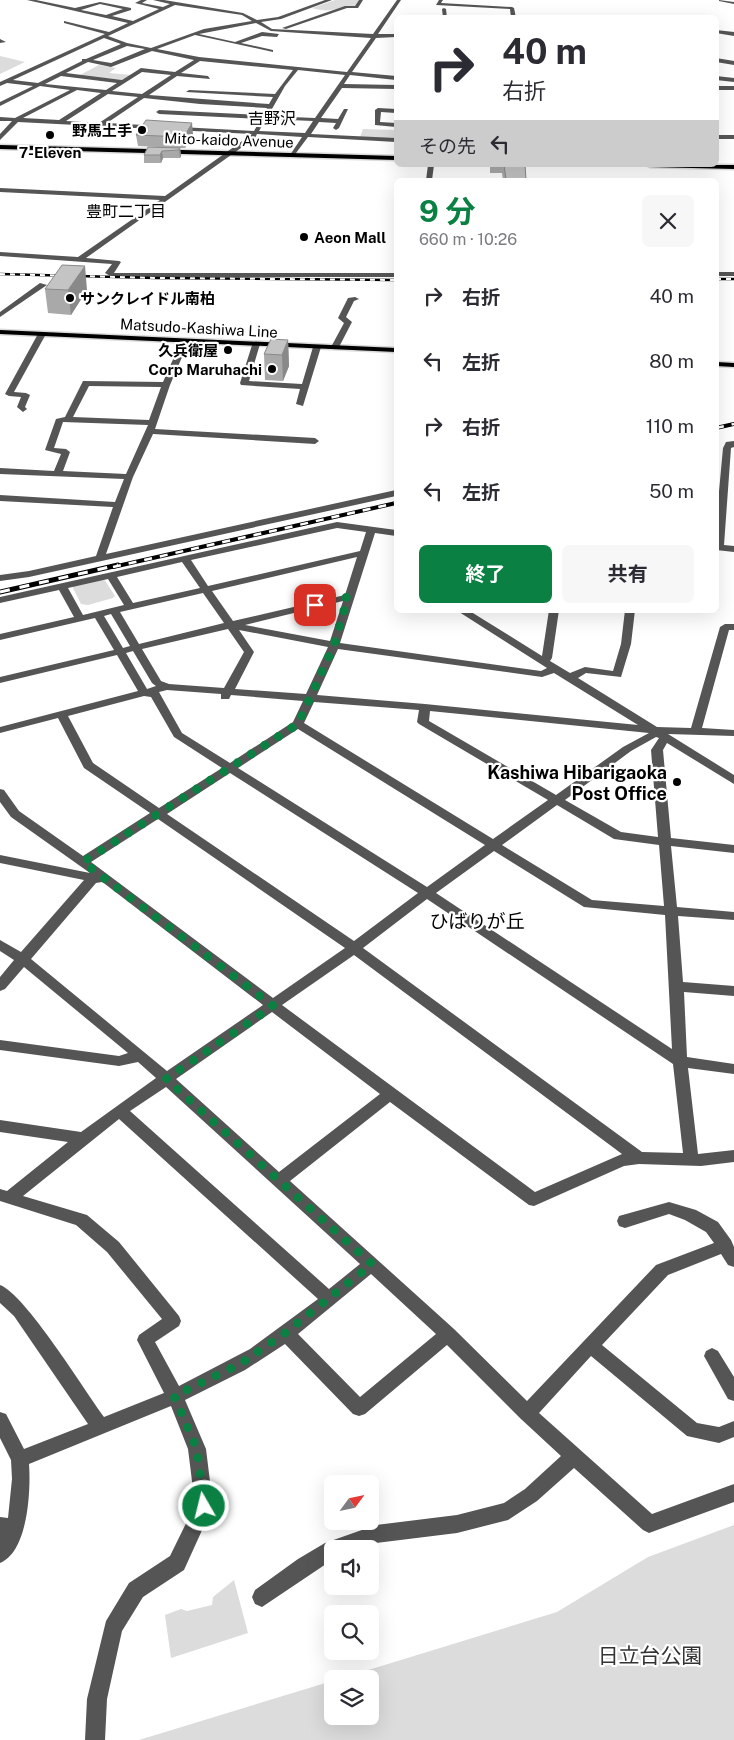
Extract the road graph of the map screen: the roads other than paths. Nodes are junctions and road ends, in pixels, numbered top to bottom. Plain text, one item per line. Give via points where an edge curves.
1 (29, 0) edge
2 (145, 0) edge
3 (155, 0) edge
4 (182, 0) edge
5 (330, 0) edge
6 (361, 0) edge
7 (399, 0) edge
8 (441, 0) edge
9 (721, 0) edge
10 (734, 3) edge
11 (173, 4) junction
12 (162, 8) junction
13 (307, 8) junction
14 (444, 9) dead end
15 (73, 10) junction
16 (330, 13) junction
17 (445, 15) edge
18 (513, 15) edge
19 (104, 17) junction
20 (66, 22) dead end
21 (131, 22) junction
22 (322, 22) dead end
23 (256, 23) junction
24 (314, 28) dead end
25 (269, 30) junction
26 (283, 31) junction
27 (719, 32) edge
28 (306, 33) junction
29 (107, 34) junction
30 (734, 34) edge
31 (197, 35) junction
32 (375, 36) junction
33 (394, 36) edge
34 (236, 43) junction
35 (126, 44) junction
36 (361, 45) dead end
37 (369, 45) junction
38 (149, 50) junction
39 (271, 51) dead end
40 (59, 55) junction
41 (198, 59) junction
42 (719, 60) edge
43 (86, 61) junction
44 (734, 62) edge
45 (296, 69) junction
46 (59, 74) junction
47 (176, 74) junction
48 (350, 74) junction
49 (394, 78) edge
50 (719, 78) edge
51 (0, 80) edge
52 (734, 80) edge
53 (7, 81) junction
54 (124, 82) junction
55 (202, 83) dead end
56 (0, 84) edge
57 (39, 84) junction
58 (342, 86) junction
59 (195, 87) dead end
60 (394, 87) edge
61 (77, 88) junction
62 (719, 88) edge
63 (734, 88) edge
64 (108, 92) junction
65 (189, 92) junction
66 (143, 96) junction
67 (278, 96) junction
68 (178, 100) junction
69 (0, 104) edge
70 (270, 106) junction
71 (346, 110) dead end
72 (394, 111) edge
73 (159, 112) junction
74 (264, 116) junction
75 (378, 116) junction
76 (394, 116) edge
77 (153, 117) dead end
78 (0, 119) edge
79 (16, 120) junction
80 (316, 120) junction
81 (340, 121) junction
82 (60, 122) junction
83 (147, 122) edge
84 (101, 124) junction
85 (394, 125) edge
86 (141, 126) junction
87 (255, 133) junction
88 (305, 136) junction
89 (332, 137) junction
90 (719, 137) edge
91 (734, 137) edge
92 (0, 138) edge
93 (394, 140) edge
94 (0, 147) edge
95 (232, 153) junction
96 (293, 155) junction
97 (394, 158) edge
98 (719, 167) edge
99 (734, 167) edge
100 (0, 190) edge
101 (168, 198) junction
102 (0, 254) edge
103 (124, 254) dead end
104 (80, 259) junction
105 (117, 262) junction
106 (719, 274) edge
107 (734, 274) edge
108 (394, 275) edge
109 (43, 285) dead end
110 (355, 299) dead end
111 (0, 315) edge
112 (0, 332) edge
113 (42, 334) junction
114 (185, 341) junction
115 (256, 344) junction
116 (317, 347) junction
117 (335, 347) junction
118 (394, 350) edge
119 (719, 364) edge
120 (734, 365) edge
121 (166, 385) junction
122 (306, 387) junction
123 (300, 404) dead end
124 (23, 409) dead end
125 (68, 420) junction
126 (151, 427) junction
127 (315, 441) dead end
128 (734, 444) edge
129 (0, 471) edge
130 (56, 474) junction
131 (129, 477) junction
132 (729, 491) edge
133 (394, 493) edge
134 (0, 498) edge
135 (119, 505) junction
136 (371, 530) junction
137 (394, 533) edge
138 (734, 549) edge
139 (362, 553) junction
140 (100, 558) junction
141 (184, 558) junction
142 (111, 575) junction
143 (0, 578) edge
144 (62, 586) junction
145 (207, 589) junction
146 (348, 597) junction
147 (0, 600) edge
148 (130, 607) junction
149 (114, 611) junction
150 (466, 613) edge
151 (554, 613) edge
152 (630, 613) edge
153 (98, 614) junction
154 (80, 619) junction
155 (231, 625) junction
156 (734, 627) edge
157 (0, 637) edge
158 (334, 645) junction
159 (136, 648) junction
160 (120, 652) junction
161 (541, 661) junction
162 (554, 669) junction
163 (569, 678) junction
164 (0, 680) edge
165 (167, 687) junction
166 (149, 694) junction
167 (226, 696) junction
168 (307, 702) junction
169 (424, 711) junction
170 (61, 714) junction
171 (298, 724) junction
172 (0, 730) edge
173 (694, 732) junction
174 (651, 733) junction
175 (734, 733) edge
176 (665, 738) junction
177 (734, 741) edge
178 (230, 768) junction
179 (734, 780) edge
180 (0, 793) edge
181 (556, 800) junction
182 (0, 811) edge
183 (159, 813) junction
184 (15, 814) junction
185 (665, 841) junction
186 (493, 845) junction
187 (734, 849) edge
188 (0, 859) edge
189 (83, 862) junction
190 (92, 879) junction
191 (109, 881) junction
192 (426, 893) junction
193 (671, 912) junction
194 (734, 916) edge
195 (0, 945) edge
196 (354, 948) junction
197 (22, 959) junction
198 (0, 986) edge
199 (677, 986) junction
200 (734, 990) edge
201 (273, 1006) junction
202 (0, 1045) edge
203 (141, 1056) junction
204 (680, 1061) junction
205 (734, 1069) edge
206 (166, 1079) junction
207 (390, 1094) junction
208 (120, 1111) junction
209 (0, 1126) edge
210 (83, 1138) junction
211 (734, 1156) edge
212 (639, 1158) junction
213 (691, 1159) junction
214 (280, 1180) junction
215 (6, 1196) edge
216 (625, 1222) dead end
217 (725, 1245) junction
218 (734, 1260) edge
219 (372, 1264) junction
220 (0, 1292) edge
221 (328, 1298) junction
222 (285, 1333) junction
223 (448, 1334) junction
224 (590, 1345) junction
225 (712, 1356) dead end
226 (734, 1393) edge
227 (174, 1396) junction
228 (527, 1413) junction
229 (0, 1420) edge
230 (100, 1426) junction
231 (734, 1429) edge
232 (574, 1456) junction
233 (20, 1459) junction
234 (734, 1493) edge
235 (8, 1527) edge
236 (359, 1540) edge
237 (0, 1554) edge
238 (324, 1555) edge
239 (262, 1597) dead end
240 (95, 1740) edge

1 - 15 street
2 - 12 street via 136,3
3 - 11 street
4 - 11 street
5 - 13 street
6 - 16 street via 356,7
7 - 32 street
8 - 18 street via 438,4 477,9 512,8
9 - 10 street
11 - 12 street
11 - 23 street via 237,12
12 - 21 street
13 - 16 street
13 - 23 street
14 - 17 street
15 - 19 street
15 - 19 street via 100,3 129,10
16 - 22 street via 336,15
16 - 25 street
19 - 21 street
20 - 29 street
21 - 29 street
23 - 25 street
23 - 31 street via 206,30
24 - 28 street
25 - 26 street
26 - 28 street
26 - 34 street via 275,36 262,34
27 - 30 street
28 - 32 street
29 - 35 street
29 - 40 street
31 - 34 street
31 - 38 street
32 - 33 street
32 - 37 street
34 - 39 street
35 - 38 street
35 - 43 street
36 - 37 street
37 - 48 street
38 - 41 street
38 - 43 street via 110,65
40 - 43 street
40 - 53 street
41 - 45 street
41 - 47 street
42 - 44 street
43 - 46 street
45 - 48 street
45 - 67 street
46 - 54 street
46 - 57 street
47 - 54 street via 141,70
47 - 55 street via 208,78
47 - 66 street
48 - 49 street
48 - 58 street
50 - 52 street
51 - 53 street
53 - 56 street
53 - 57 street
54 - 64 street
57 - 61 street
57 - 69 street
58 - 60 street
58 - 80 street
59 - 65 street
61 - 64 street
61 - 79 street
62 - 63 street
64 - 66 street
64 - 82 street
65 - 67 street
65 - 68 street
66 - 68 street
66 - 84 street
67 - 70 street
68 - 70 street
68 - 73 street
70 - 74 street
71 - 81 street
72 - 75 street via 378,110
73 - 74 street
73 - 77 street
74 - 80 street
74 - 87 street
75 - 76 street
75 - 85 street via 376,124
78 - 79 street
79 - 82 street
79 - 92 street
80 - 81 street
80 - 88 street
81 - 89 street
82 - 84 street
83 - 86 street
84 - 86 street
86 - 87 street
87 - 88 street
87 - 95 street
88 - 89 street
88 - 96 street
89 - 93 street
90 - 91 street
94 - 95 highway, Mito-kaido Avenue
95 - 96 highway, Mito-kaido Avenue
95 - 101 street
96 - 97 highway, Mito-kaido Avenue
98 - 99 highway
100 - 101 street
101 - 104 street
102 - 104 street
103 - 105 street
104 - 105 street
105 - 108 street via 109,273 112,275
106 - 107 street
109 - 111 street
110 - 117 street via 351,300 342,318 348,322
112 - 113 main road, Matsudo-Kashiwa Line
113 - 114 main road, Matsudo-Kashiwa Line
113 - 124 street via 9,394 26,395
114 - 115 main road, Matsudo-Kashiwa Line
114 - 121 street
115 - 116 main road, Matsudo-Kashiwa Line
115 - 122 street via 244,383
116 - 117 main road, Matsudo-Kashiwa Line
116 - 122 street
117 - 118 main road, Matsudo-Kashiwa Line
119 - 120 main road
121 - 125 street via 86,384
121 - 126 street
122 - 123 street
125 - 126 street
125 - 130 street via 60,419 49,450 66,452
126 - 127 street
126 - 131 street
128 - 132 street via 727,448
129 - 130 street
130 - 131 street
131 - 135 street
132 - 138 street via 719,548
133 - 140 street
134 - 135 street
135 - 140 street
136 - 137 street
136 - 139 street
136 - 141 street via 338,525
139 - 145 street
139 - 146 street
140 - 143 street
141 - 142 street
141 - 145 street
142 - 144 street
142 - 148 street
144 - 147 street
144 - 154 street
145 - 148 street
145 - 155 street
146 - 155 street
146 - 158 street
148 - 149 street
149 - 153 street
149 - 159 street
150 - 161 street
151 - 161 street via 547,658
152 - 163 street via 618,675 585,670
153 - 154 street
153 - 160 street
154 - 157 street
155 - 158 street
155 - 159 street
155 - 167 street via 249,652
156 - 173 street via 725,627
158 - 162 street via 542,674
158 - 168 street
159 - 160 street
159 - 165 street via 157,683
160 - 164 street
160 - 166 street
161 - 162 street
162 - 163 street
163 - 174 street
165 - 166 street
165 - 167 street
166 - 167 street
166 - 170 street
166 - 178 street via 178,736
167 - 168 street
168 - 169 street
168 - 171 street
169 - 174 street
169 - 181 street via 423,722
170 - 172 street
170 - 183 street via 88,765
171 - 178 street
171 - 186 street
173 - 174 street
173 - 175 street
174 - 176 street
174 - 181 street
176 - 177 street
176 - 179 street
176 - 185 street via 656,750
178 - 183 street
178 - 192 street
180 - 184 street
181 - 185 street via 618,836
181 - 186 street
182 - 184 street
183 - 189 street
183 - 196 street
184 - 189 street
185 - 187 street
185 - 193 street
186 - 192 street
186 - 193 street via 589,904
188 - 190 street
189 - 191 street
190 - 191 street
190 - 197 street
191 - 201 street
192 - 196 street
192 - 204 street
193 - 194 street
193 - 199 street
195 - 197 street
196 - 201 street
196 - 212 street
197 - 198 street
197 - 203 street
199 - 200 street
199 - 204 street
201 - 206 street
201 - 207 street
202 - 203 street via 119,1061
203 - 206 street
204 - 205 street
204 - 213 street
206 - 208 street
206 - 214 street
207 - 212 street via 534,1200 622,1160
207 - 214 street
208 - 210 street
208 - 221 street
209 - 210 street
210 - 215 street
211 - 213 street
212 - 213 street
214 - 219 street
215 - 227 street via 81,1220 113,1248 173,1321 145,1340
216 - 217 street via 669,1208 712,1226
217 - 218 street
217 - 224 street via 662,1270
219 - 221 street
219 - 223 street
220 - 230 street via 20,1311
221 - 222 street
222 - 223 street via 359,1408
222 - 227 street via 240,1364
223 - 228 street
224 - 228 street
224 - 231 street via 693,1430 719,1435
225 - 226 street
227 - 230 street
227 - 240 street via 197,1449 204,1506 177,1563 136,1590 113,1628 97,1699
228 - 232 street
229 - 233 street
230 - 233 street
232 - 234 street via 649,1524
232 - 236 street via 508,1511 457,1524 376,1534
233 - 235 street via 21,1479
235 - 237 street
238 - 239 street

